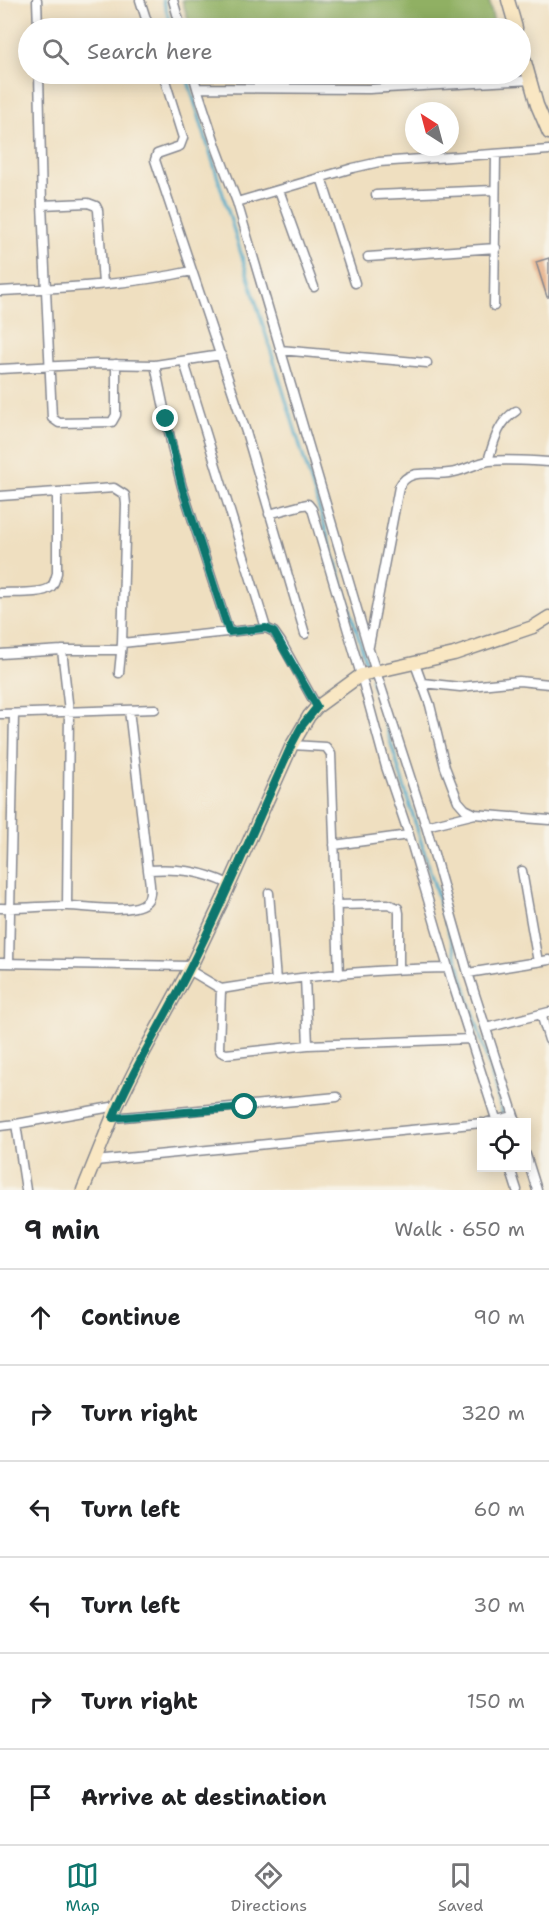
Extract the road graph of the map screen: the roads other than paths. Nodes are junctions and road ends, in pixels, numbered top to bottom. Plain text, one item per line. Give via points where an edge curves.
1 (37, 0) edge
2 (140, 0) edge
3 (173, 0) edge
4 (508, 0) edge
5 (38, 18) edge
6 (146, 18) edge
7 (178, 18) edge
8 (513, 18) edge
9 (531, 80) edge
10 (39, 84) edge
11 (166, 84) edge
12 (196, 84) edge
13 (459, 84) edge
14 (197, 88) junction
15 (549, 133) edge
16 (549, 150) edge
17 (495, 154) junction
18 (321, 177) junction
19 (279, 190) junction
20 (494, 190) junction
21 (376, 195) dead end
22 (237, 202) junction
23 (42, 205) junction
24 (496, 248) junction
25 (368, 257) dead end
26 (192, 271) junction
27 (355, 283) dead end
28 (104, 284) junction
29 (314, 288) dead end
30 (46, 289) junction
31 (0, 291) edge
32 (494, 306) dead end
33 (280, 350) junction
34 (221, 356) junction
35 (184, 362) junction
36 (427, 363) dead end
37 (116, 364) junction
38 (50, 365) junction
39 (154, 365) junction
40 (0, 369) edge
41 (516, 411) dead end
42 (488, 461) junction
43 (549, 462) edge
44 (57, 492) junction
45 (0, 496) edge
46 (269, 514) junction
47 (0, 592) edge
48 (549, 617) edge
49 (266, 628) junction
50 (229, 632) junction
51 (305, 633) dead end
52 (121, 646) junction
53 (62, 650) junction
54 (369, 650) junction
55 (0, 654) edge
56 (415, 664) junction
57 (119, 673) dead end
58 (369, 673) junction
59 (423, 683) junction
60 (549, 684) edge
61 (317, 707) junction
62 (155, 709) dead end
63 (129, 710) junction
64 (69, 711) junction
65 (0, 714) edge
66 (14, 714) junction
67 (292, 744) junction
68 (475, 814) junction
69 (549, 820) edge
70 (426, 826) junction
71 (409, 835) junction
72 (334, 845) junction
73 (148, 870) junction
74 (522, 872) dead end
75 (230, 884) junction
76 (269, 893) dead end
77 (336, 905) junction
78 (68, 906) junction
79 (0, 909) edge
80 (11, 909) junction
81 (549, 960) edge
82 (538, 962) junction
83 (5, 963) edge
84 (190, 968) junction
85 (448, 968) junction
86 (399, 969) junction
87 (468, 973) junction
88 (339, 975) junction
89 (305, 978) junction
90 (276, 981) junction
91 (220, 989) junction
92 (545, 1013) edge
93 (486, 1028) junction
94 (471, 1039) junction
95 (549, 1040) edge
96 (308, 1045) junction
97 (337, 1097) dead end
98 (115, 1112) junction
99 (502, 1118) edge
100 (503, 1118) edge
101 (477, 1123) edge
102 (16, 1124) junction
103 (0, 1126) edge
104 (95, 1161) junction
105 (531, 1171) edge
106 (512, 1172) edge
107 (26, 1190) edge
108 (83, 1190) edge
109 (517, 1190) edge
110 (537, 1190) edge

1 - 5 street
2 - 6 street
3 - 7 street
4 - 8 street
9 - 15 street
10 - 23 street
11 - 26 street via 183,138 180,146 157,154 155,160
12 - 14 street
13 - 14 street via 369,89
14 - 22 street
16 - 17 street
17 - 18 street via 379,162
17 - 20 street
18 - 19 street
18 - 27 street
19 - 22 street
19 - 29 street
20 - 21 street
20 - 24 street
22 - 33 street
23 - 28 street via 96,206
23 - 30 street
24 - 25 street
24 - 32 street
26 - 28 street
26 - 34 street
28 - 30 street
30 - 31 street
30 - 38 street
33 - 36 street
33 - 54 street
34 - 35 street
34 - 46 street
35 - 39 street
35 - 49 street
37 - 38 street
37 - 38 street via 116,415 107,423 55,422 51,413
37 - 39 street
38 - 40 street
39 - 50 street via 175,460
41 - 42 street via 507,416 498,430
42 - 43 street
42 - 54 street via 452,473 415,474 403,479
44 - 45 street
44 - 47 street via 57,573 53,585 40,591
44 - 52 street via 114,488 125,495
46 - 51 street
46 - 58 street via 303,504 312,509
48 - 56 street via 500,639
49 - 50 street
49 - 61 street via 281,642
50 - 52 street
52 - 53 street
52 - 57 street
53 - 55 street
53 - 64 street
54 - 58 street
56 - 58 street
56 - 59 street
58 - 61 street
58 - 70 street
58 - 71 street via 386,767
59 - 60 street via 460,687 519,681
59 - 68 street via 458,801
61 - 67 street
62 - 63 street
63 - 64 street
63 - 73 street
64 - 66 street
64 - 78 street
65 - 66 street
66 - 80 street
67 - 72 street via 326,747 332,754
67 - 75 street
68 - 69 street
68 - 70 street
70 - 87 street
71 - 72 street
71 - 85 street
72 - 77 street
73 - 75 street via 195,870
73 - 78 street via 150,895 141,906
74 - 82 street
75 - 84 street
76 - 90 street
77 - 86 street via 388,904 398,908
77 - 88 street
78 - 80 street
79 - 80 street
80 - 83 street
81 - 82 street
82 - 87 street
83 - 84 street
84 - 91 street
84 - 98 street
85 - 86 street
85 - 94 street
86 - 88 street
87 - 93 street
88 - 89 street
89 - 90 street
89 - 96 street
90 - 91 street
91 - 96 street via 221,1052
92 - 93 street
92 - 95 street
93 - 100 street
94 - 96 street
94 - 99 street
97 - 98 street
98 - 102 street
98 - 104 street
101 - 104 street
102 - 103 street
102 - 107 street
104 - 108 street
105 - 110 street
106 - 109 street

